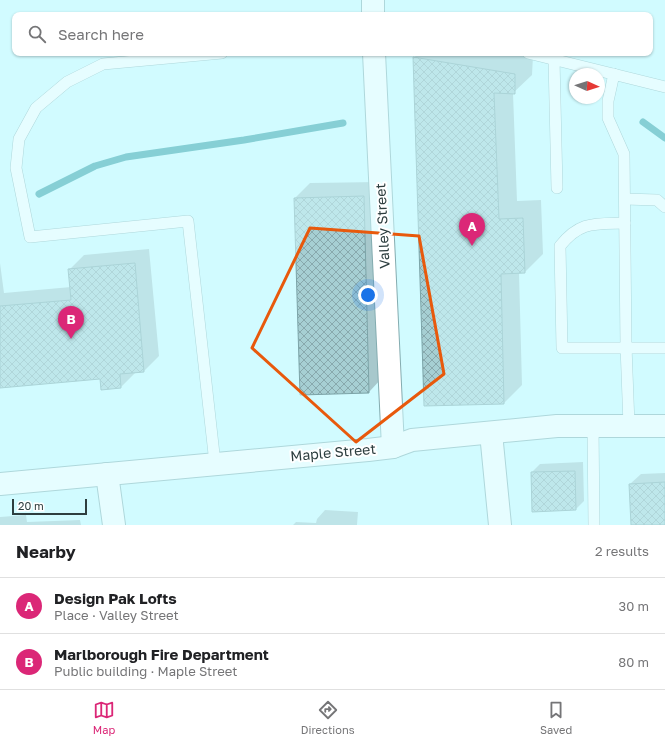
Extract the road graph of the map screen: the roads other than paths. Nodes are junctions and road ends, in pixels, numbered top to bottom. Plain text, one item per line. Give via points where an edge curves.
1 (373, 0) edge
2 (373, 12) edge
3 (190, 56) edge
4 (374, 56) edge
5 (541, 56) edge
6 (554, 59) junction
7 (614, 74) junction
8 (665, 87) edge
9 (557, 188) dead end
10 (625, 199) junction
11 (665, 207) edge
12 (625, 223) junction
13 (626, 346) junction
14 (665, 348) edge
15 (629, 425) junction
16 (593, 426) junction
17 (665, 426) edge
18 (491, 433) junction
19 (393, 447) junction
20 (215, 463) junction
21 (107, 474) junction
22 (0, 484) edge
23 (114, 525) edge
24 (500, 525) edge
25 (594, 525) edge

1 - 2 main road
3 - 20 lane via 104,64 67,82 36,108 19,139 16,168 30,237 188,221
4 - 19 main road, Valley Street
5 - 6 lane
6 - 7 lane
6 - 9 lane
7 - 8 lane
7 - 10 lane via 608,101 608,118 624,154
10 - 11 lane via 657,200
10 - 12 lane
12 - 13 lane
12 - 13 lane via 585,226 570,234 560,246 562,348
13 - 14 lane
13 - 15 lane
15 - 16 main road, Maple Street
15 - 17 main road, Maple Street
16 - 18 main road, Maple Street via 557,426
16 - 25 lane
18 - 19 main road, Maple Street via 412,440
18 - 24 main road
19 - 20 main road, Maple Street
20 - 21 main road, Maple Street
21 - 22 main road, Maple Street
21 - 23 main road

